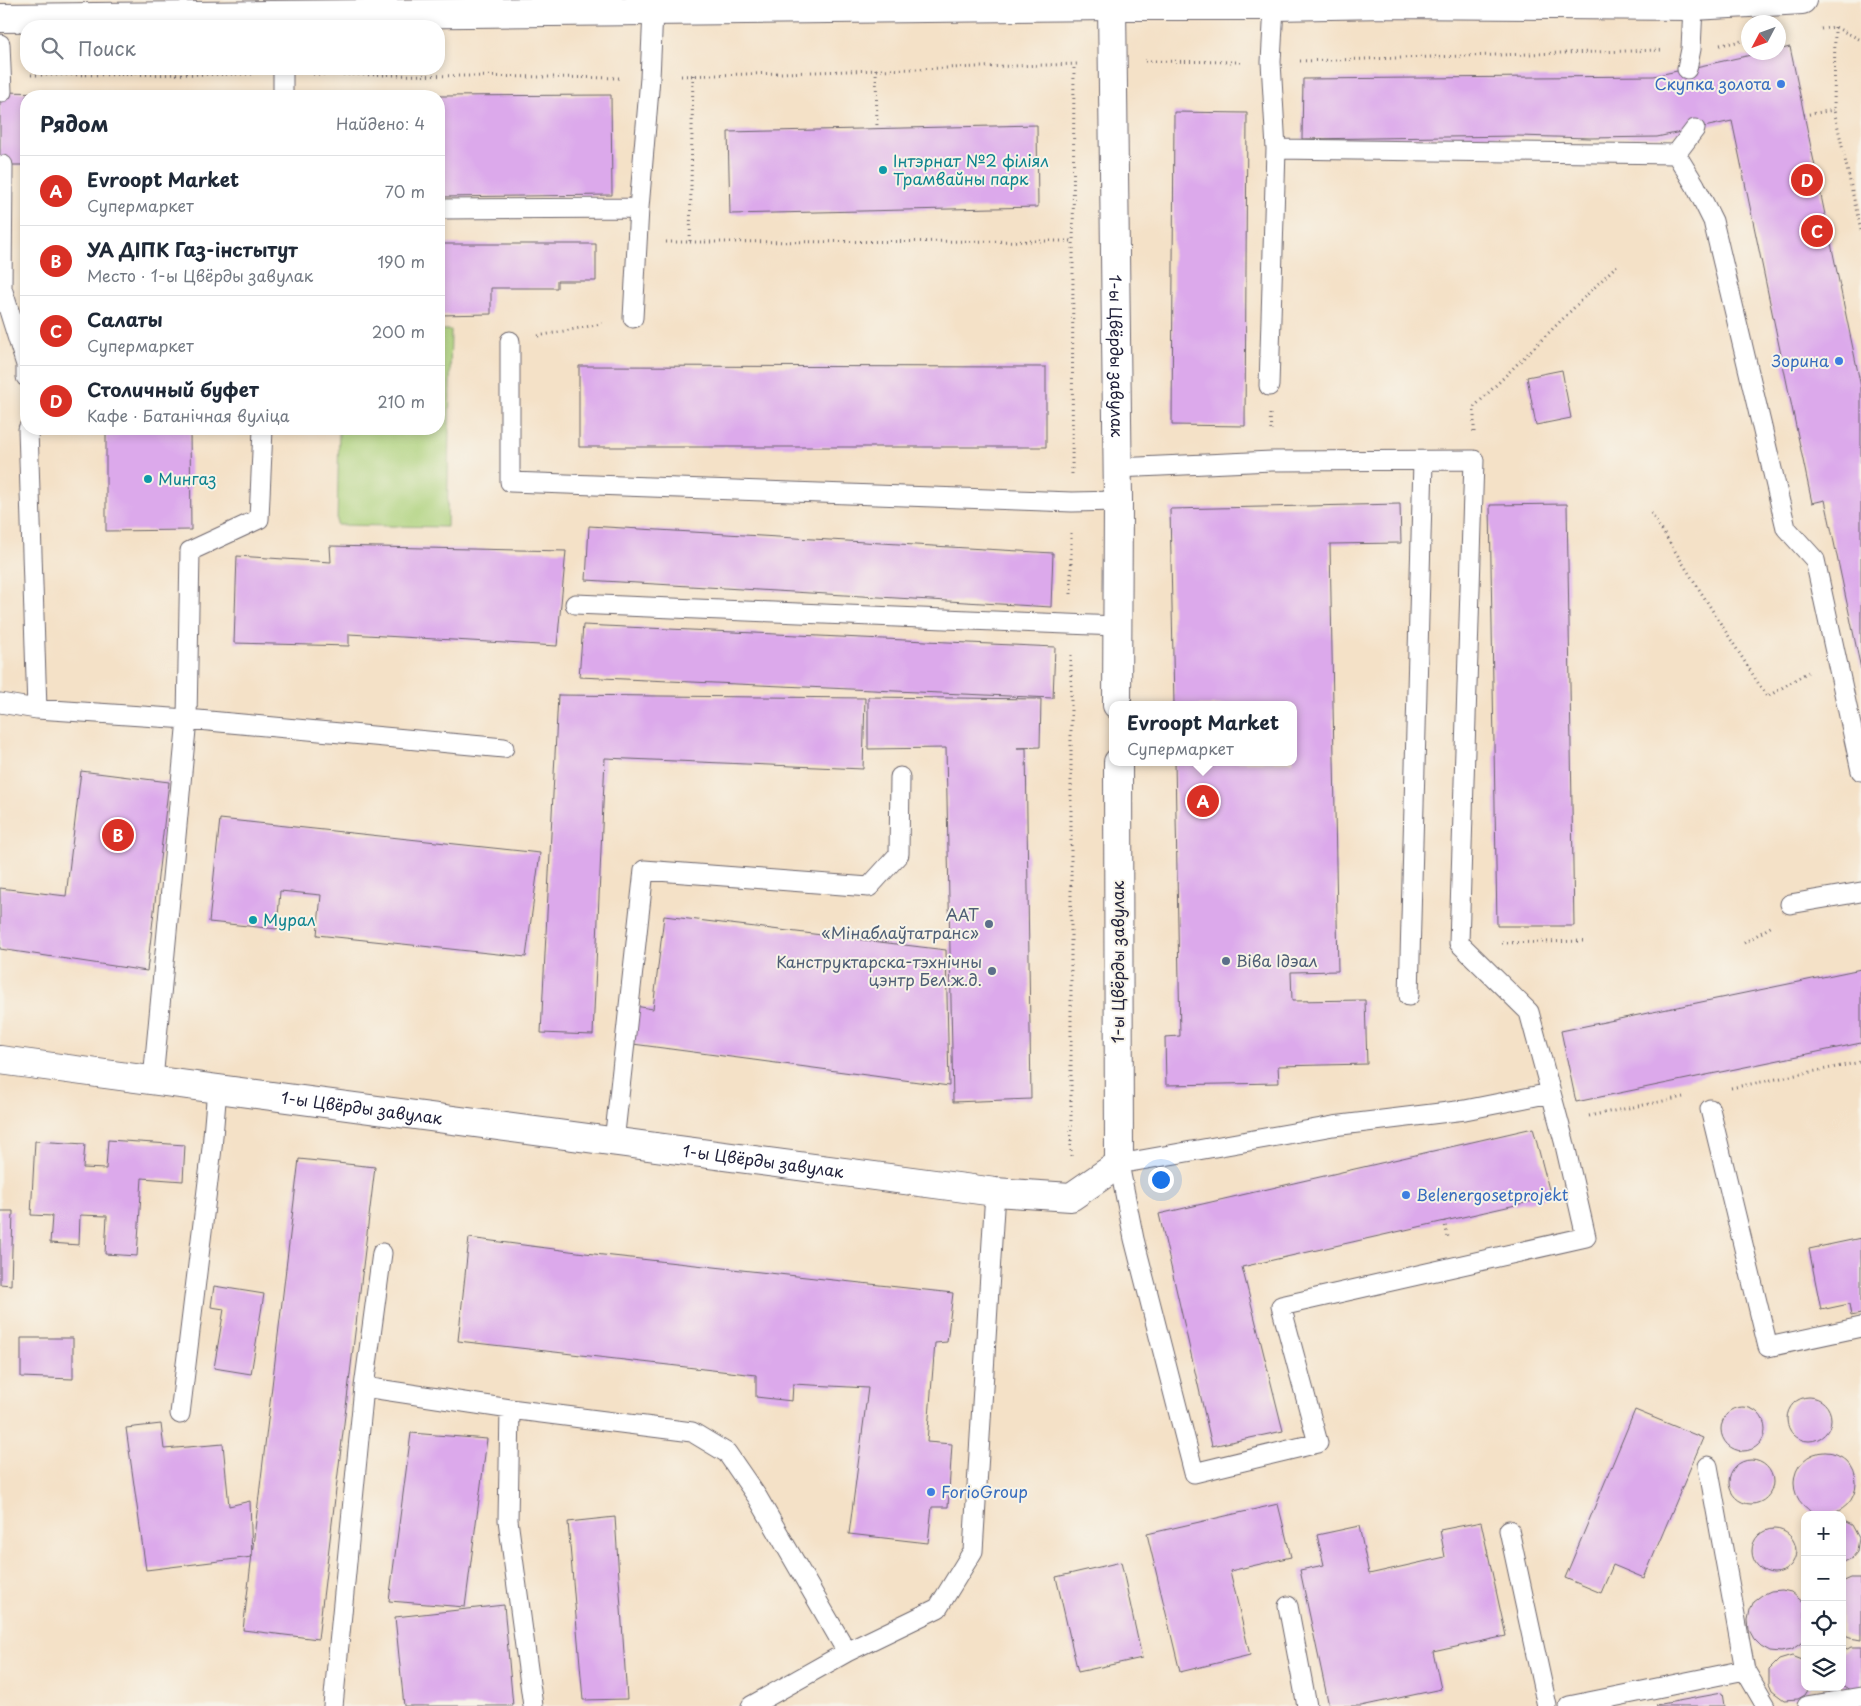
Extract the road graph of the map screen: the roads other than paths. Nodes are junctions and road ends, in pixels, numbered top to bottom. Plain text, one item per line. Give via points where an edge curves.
1 (1802, 0) edge
2 (1112, 6) junction
3 (1274, 6) junction
4 (1693, 6) junction
5 (653, 10) junction
6 (0, 18) edge
7 (286, 20) edge
8 (0, 44) edge
9 (1687, 69) dead end
10 (282, 75) edge
11 (2, 83) road end
12 (283, 90) edge
13 (1695, 129) dead end
14 (1276, 149) junction
15 (1676, 154) junction
16 (3, 165) dead end
17 (639, 208) junction
18 (445, 209) edge
19 (1, 288) edge
20 (633, 318) road end
21 (510, 341) road end
22 (20, 347) edge
23 (1269, 386) road end
24 (28, 435) edge
25 (263, 435) edge
26 (1423, 460) junction
27 (1117, 468) junction
28 (1118, 501) junction
29 (575, 604) dead end
30 (1117, 626) junction
31 (1118, 701) edge
32 (0, 704) edge
33 (37, 709) junction
34 (187, 719) junction
35 (504, 748) dead end
36 (1118, 766) edge
37 (1861, 771) edge
38 (900, 777) dead end
39 (1861, 892) edge
40 (1790, 904) dead end
41 (1409, 996) dead end
42 (0, 1060) edge
43 (153, 1080) junction
44 (217, 1089) junction
45 (1551, 1093) junction
46 (1710, 1109) dead end
47 (614, 1142) junction
48 (1119, 1164) junction
49 (994, 1192) junction
50 (382, 1253) dead end
51 (1861, 1327) edge
52 (364, 1386) junction
53 (510, 1409) junction
54 (180, 1414) dead end
55 (1708, 1466) dead end
56 (1509, 1530) dead end
57 (1288, 1606) dead end
58 (847, 1652) junction
59 (1745, 1670) junction
60 (1861, 1697) edge
61 (333, 1706) edge
62 (533, 1706) edge
63 (751, 1706) edge
64 (1307, 1706) edge
65 (1547, 1706) edge
66 (1569, 1706) edge
67 (1766, 1706) edge
68 (1807, 1706) edge

1 - 4 street
2 - 3 street
2 - 5 street
2 - 27 street, 1-ы Цвёрды завулак
3 - 4 street
3 - 14 lane via 1272,62
4 - 9 lane
5 - 7 street
5 - 17 lane
6 - 7 street
8 - 11 lane
10 - 12 lane
13 - 15 lane
14 - 15 lane
14 - 23 lane
15 - 37 lane via 1713,221 1786,528 1815,560
16 - 19 lane
17 - 18 lane
17 - 20 lane
19 - 22 lane
21 - 28 lane via 510,482
24 - 33 lane
25 - 34 lane via 259,519 190,551
26 - 27 lane via 1272,461
26 - 41 lane
26 - 45 lane via 1474,460 1459,943 1529,1012
27 - 28 street, 1-ы Цвёрды завулак
28 - 30 street, 1-ы Цвёрды завулак
29 - 30 lane
30 - 31 street, 1-ы Цвёрды завулак
32 - 33 lane
33 - 34 lane
34 - 35 lane
34 - 43 lane
36 - 48 street, 1-ы Цвёрды завулак
38 - 47 lane via 899,854 868,887 644,870
39 - 40 lane
42 - 43 street, 1-ы Цвёрды завулак
43 - 44 street, 1-ы Цвёрды завулак
44 - 47 street, 1-ы Цвёрды завулак
44 - 54 lane
45 - 48 lane via 1465,1110 1333,1126
45 - 48 lane via 1586,1237 1281,1306 1318,1443 1194,1474 1134,1239
46 - 51 lane via 1768,1347
47 - 49 street, 1-ы Цвёрды завулак
48 - 49 street, 1-ы Цвёрды завулак via 1071,1197
49 - 58 lane via 973,1552 938,1608
50 - 52 lane
52 - 53 lane
52 - 61 lane
53 - 58 lane via 692,1432 727,1453 758,1498
53 - 62 lane via 508,1520
55 - 59 lane
56 - 65 lane
57 - 64 lane
58 - 63 lane
59 - 66 lane
59 - 67 lane
60 - 68 lane

